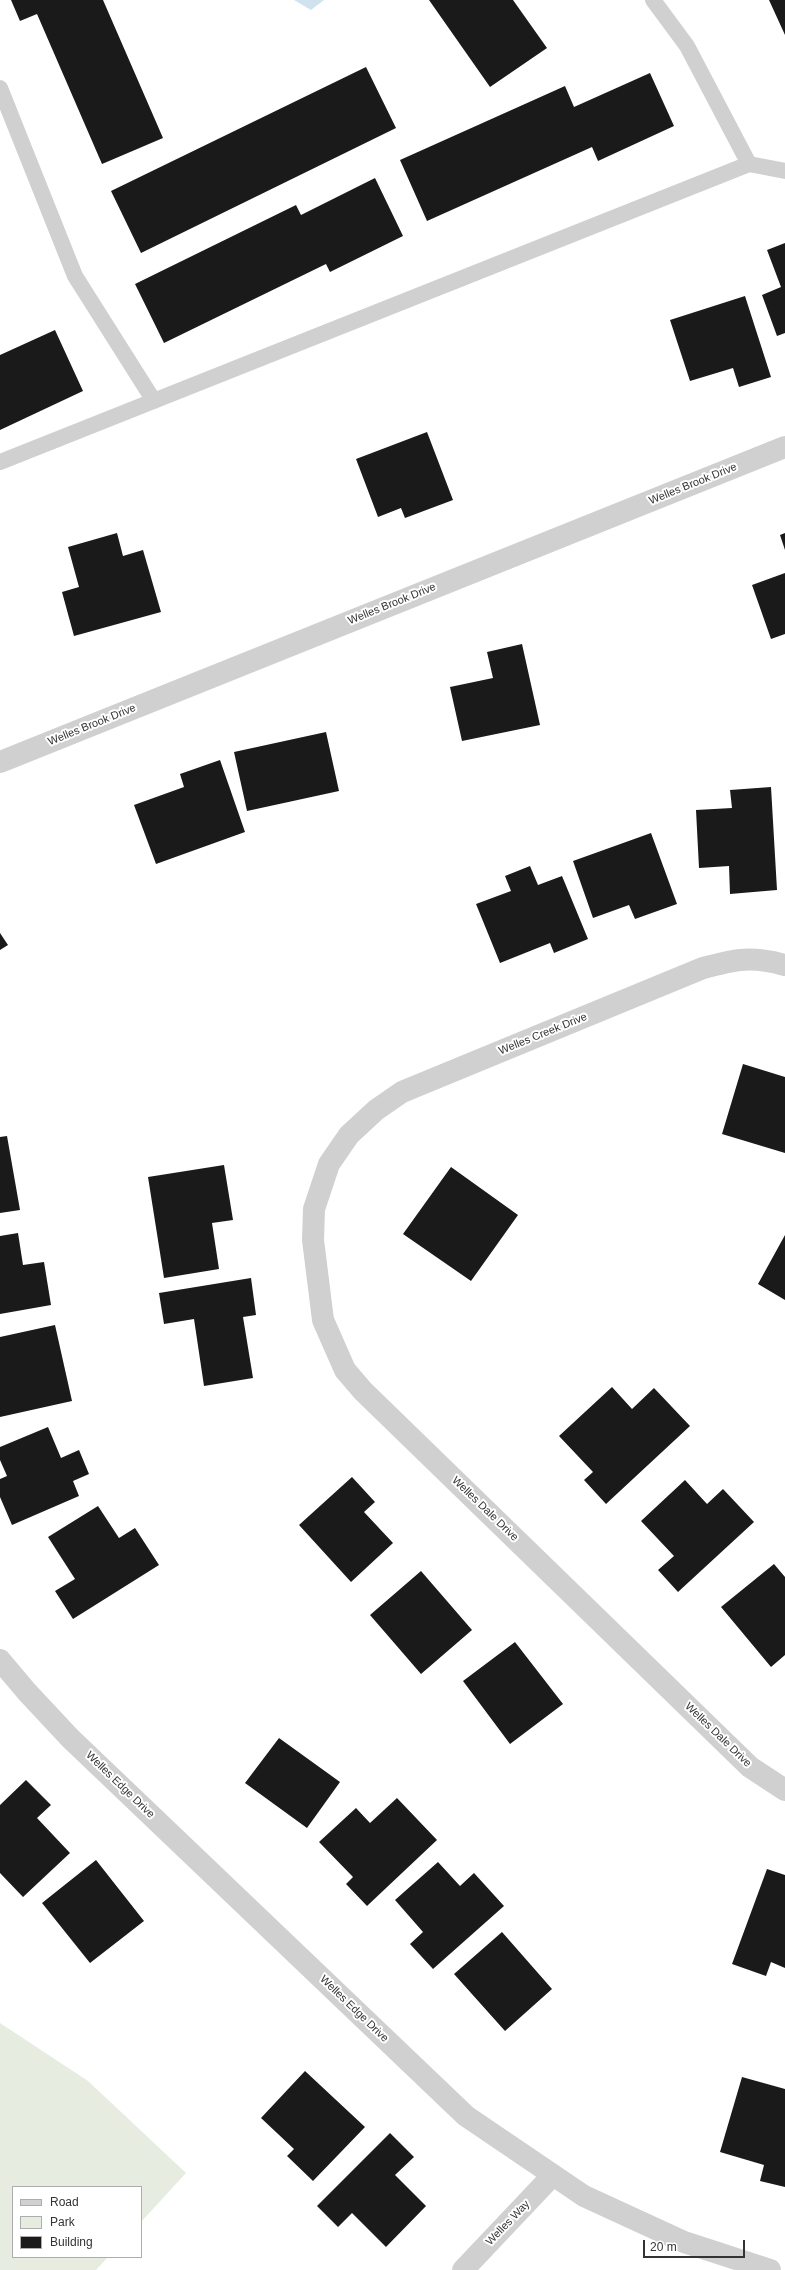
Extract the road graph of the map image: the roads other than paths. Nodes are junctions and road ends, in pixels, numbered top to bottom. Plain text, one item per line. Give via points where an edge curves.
1 (653, 0) edge
2 (0, 88) edge
3 (748, 164) junction
4 (785, 171) edge
5 (154, 401) junction
6 (785, 447) edge
7 (0, 462) edge
8 (0, 762) edge
9 (785, 965) edge
10 (329, 1164) joint
11 (0, 1660) edge
12 (785, 1790) edge
13 (552, 2176) junction
14 (463, 2270) edge
15 (770, 2270) edge

1 - 3 lane via 687,46
2 - 5 lane via 76,276
3 - 4 lane
3 - 5 lane
5 - 7 lane
6 - 8 street, Welles Brook Drive
9 - 10 street, Welles Creek Drive via 759,958 730,961 703,968 402,1092 376,1110 348,1135
10 - 12 street, Welles Dale Drive via 314,1209 313,1240 323,1320 345,1370 363,1391 750,1767
11 - 13 street, Welles Edge Drive via 70,1738 466,2116
13 - 14 street, Welles Way
13 - 15 street, Welles Edge Drive via 584,2196 684,2242

